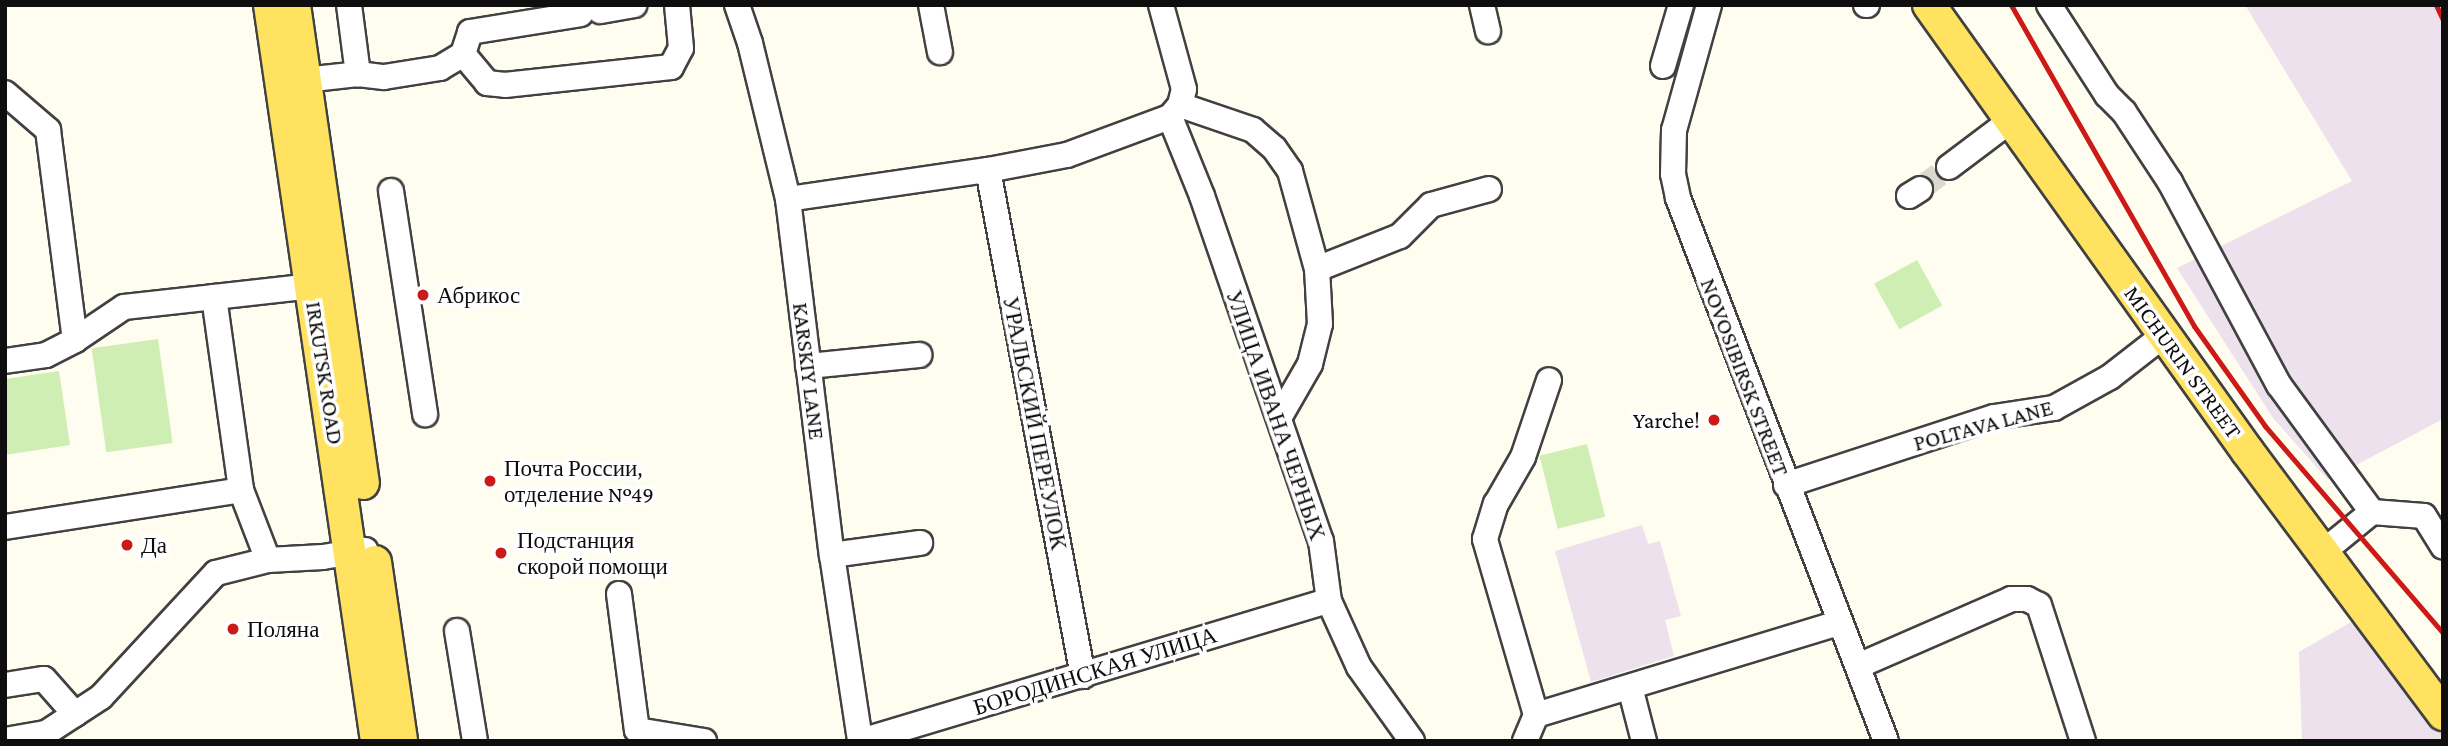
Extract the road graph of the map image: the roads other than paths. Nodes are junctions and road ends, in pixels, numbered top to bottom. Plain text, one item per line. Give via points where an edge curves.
1 (270, 5) edge
2 (294, 5) edge
3 (349, 5) edge
4 (634, 5) edge
5 (677, 5) edge
6 (737, 5) edge
7 (931, 5) edge
8 (1161, 5) edge
9 (1482, 5) edge
10 (1681, 5) edge
11 (1709, 5) edge
12 (1929, 5) edge
13 (2049, 5) edge
14 (1488, 31) dead end
15 (940, 52) dead end
16 (463, 54) junction
17 (1663, 66) dead end
18 (358, 74) junction
19 (304, 80) junction
20 (5, 93) edge
21 (1175, 111) junction
22 (2010, 121) junction
23 (1949, 167) tunnel mouth
24 (988, 170) junction
25 (1489, 188) dead end
26 (391, 191) dead end
27 (788, 199) junction
28 (1317, 269) junction
29 (312, 286) junction
30 (214, 297) junction
31 (2164, 335) junction
32 (75, 340) junction
33 (919, 355) dead end
34 (5, 361) edge
35 (808, 366) junction
36 (1549, 380) dead end
37 (425, 414) dead end
38 (1279, 418) junction
39 (1786, 485) junction
40 (241, 490) junction
41 (2372, 512) junction
42 (2433, 512) edge
43 (5, 527) edge
44 (920, 543) dead end
45 (2443, 545) edge
46 (362, 550) junction
47 (2324, 551) junction
48 (832, 555) junction
49 (268, 560) junction
50 (619, 594) dead end
51 (1329, 601) junction
52 (1839, 623) junction
53 (457, 631) dead end
54 (1858, 666) junction
55 (1083, 676) junction
56 (5, 685) edge
57 (1630, 687) junction
58 (75, 714) junction
59 (2443, 714) edge
60 (1536, 715) junction
61 (47, 737) edge
62 (5, 740) edge
63 (1522, 740) edge
64 (377, 741) edge
65 (401, 741) edge
66 (475, 741) edge
67 (704, 741) edge
68 (861, 741) edge
69 (1412, 741) edge
70 (1644, 741) edge
71 (1886, 741) edge
72 (2083, 741) edge

1 - 29 main road, IRKUTSK ROAD
2 - 19 main road, IRKUTSK ROAD
3 - 18 street
4 - 16 street via 470,32
5 - 16 street via 681,48 671,67 505,85 487,83
6 - 27 street, KARSKIY LANE
7 - 15 street
8 - 21 street via 1184,89
9 - 14 street
10 - 17 street
11 - 39 street, NOVOSIBIRSK STREET via 1674,130 1674,174 1685,223
12 - 22 main road, MICHURIN STREET
13 - 41 street via 2171,182 2279,385
16 - 18 street via 440,68 384,76
18 - 19 street
19 - 46 main road, IRKUTSK ROAD
20 - 32 street via 48,131
21 - 24 street via 1067,155
21 - 28 street via 1253,130 1274,148 1290,171
21 - 38 street, УЛИЦА ИВАНА ЧЕРНЫХ
22 - 23 street
22 - 31 main road, MICHURIN STREET
24 - 27 street
24 - 55 street, УРАЛЬСКИЙ ПЕРЕУЛОК
25 - 28 street via 1431,205 1400,236
26 - 37 street
27 - 35 street, KARSKIY LANE
28 - 38 street via 1320,324 1310,364
29 - 30 street
29 - 46 main road, IRKUTSK ROAD
30 - 32 street via 124,307
30 - 40 street
31 - 39 street, POLTAVA LANE via 2110,377 2054,408 1994,417
31 - 47 main road, MICHURIN STREET
32 - 34 street via 46,355
33 - 35 street
35 - 48 street, KARSKIY LANE
36 - 60 street via 1524,457 1496,504 1485,539
38 - 51 street, УЛИЦА ИВАНА ЧЕРНЫХ via 1321,541
39 - 52 street, NOVOSIBIRSK STREET
40 - 43 street
40 - 49 street
41 - 42 street
41 - 47 street
42 - 45 street
44 - 48 street
46 - 49 street
46 - 64 main road, IRKUTSK ROAD
46 - 65 main road, IRKUTSK ROAD
47 - 59 main road, MICHURIN STREET
48 - 68 street, KARSKIY LANE
49 - 58 street via 216,573 101,697
50 - 67 street via 637,730
51 - 55 street, БОРОДИНСКАЯ УЛИЦА
51 - 69 street, УЛИЦА ИВАНА ЧЕРНЫХ via 1359,667
52 - 54 street, NOVOSIBIRSK STREET
52 - 57 street
53 - 66 street
54 - 71 street, NOVOSIBIRSK STREET
54 - 72 street via 2011,599 2027,600 2039,605
55 - 68 street, БОРОДИНСКАЯ УЛИЦА
56 - 58 street via 44,679
57 - 60 street
57 - 70 street
58 - 61 street
60 - 63 street
61 - 62 street

